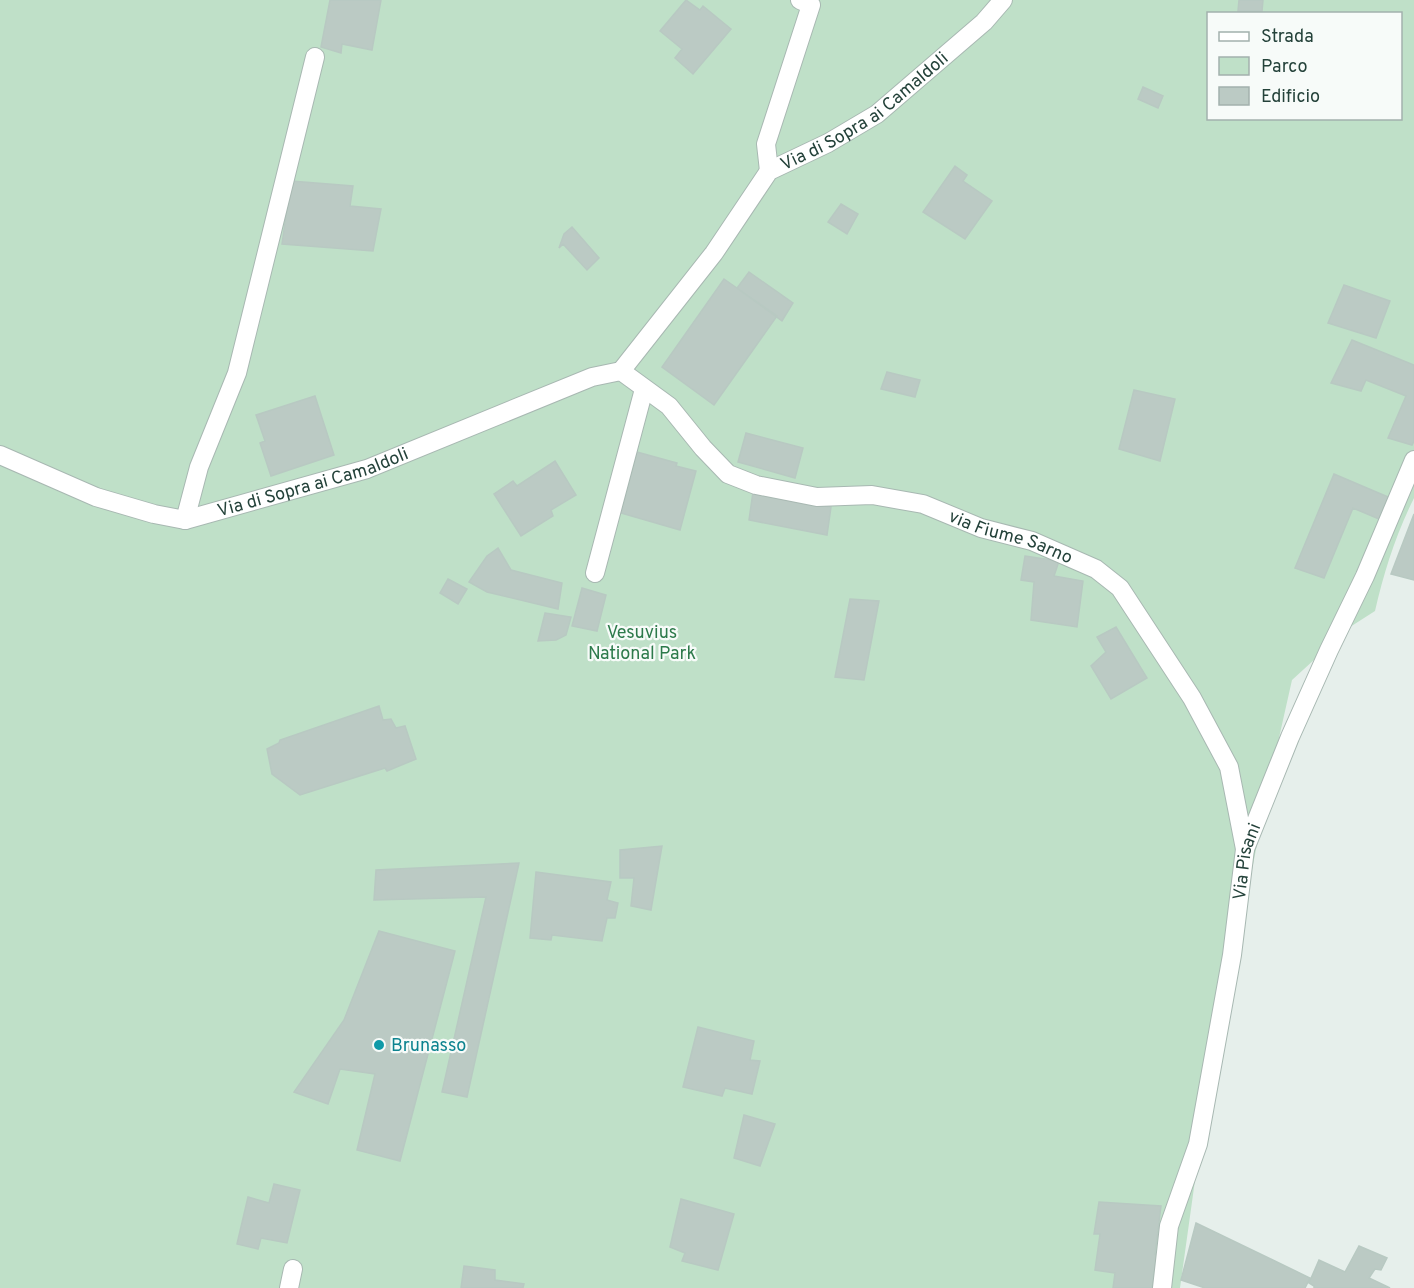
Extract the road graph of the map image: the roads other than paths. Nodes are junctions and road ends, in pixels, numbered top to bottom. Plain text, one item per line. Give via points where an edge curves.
1 (800, 0) edge
2 (1003, 0) edge
3 (315, 57) dead end
4 (769, 171) junction
5 (621, 371) junction
6 (644, 389) junction
7 (0, 455) edge
8 (1414, 460) edge
9 (185, 520) junction
10 (595, 573) dead end
11 (1245, 849) junction
12 (293, 1269) dead end
13 (289, 1288) edge
14 (1162, 1288) edge

1 - 4 street via 811,5 766,144
2 - 4 street, Via di Sopra ai Camaldoli via 984,22 877,114
3 - 9 street via 237,373 199,468
4 - 5 street, Via di Sopra ai Camaldoli via 714,253
5 - 6 street
5 - 9 street, Via di Sopra ai Camaldoli via 592,377 367,470
6 - 10 street
6 - 11 street, via Fiume Sarno via 669,406 728,474 756,485 818,497 872,495 922,504 1096,569 1120,588 1191,698 1229,767
7 - 9 street, Via di Sopra ai Camaldoli via 96,497
8 - 11 street, Via Pisani via 1290,736
11 - 14 street, Via Pisani via 1232,955 1198,1144 1169,1226
12 - 13 street

